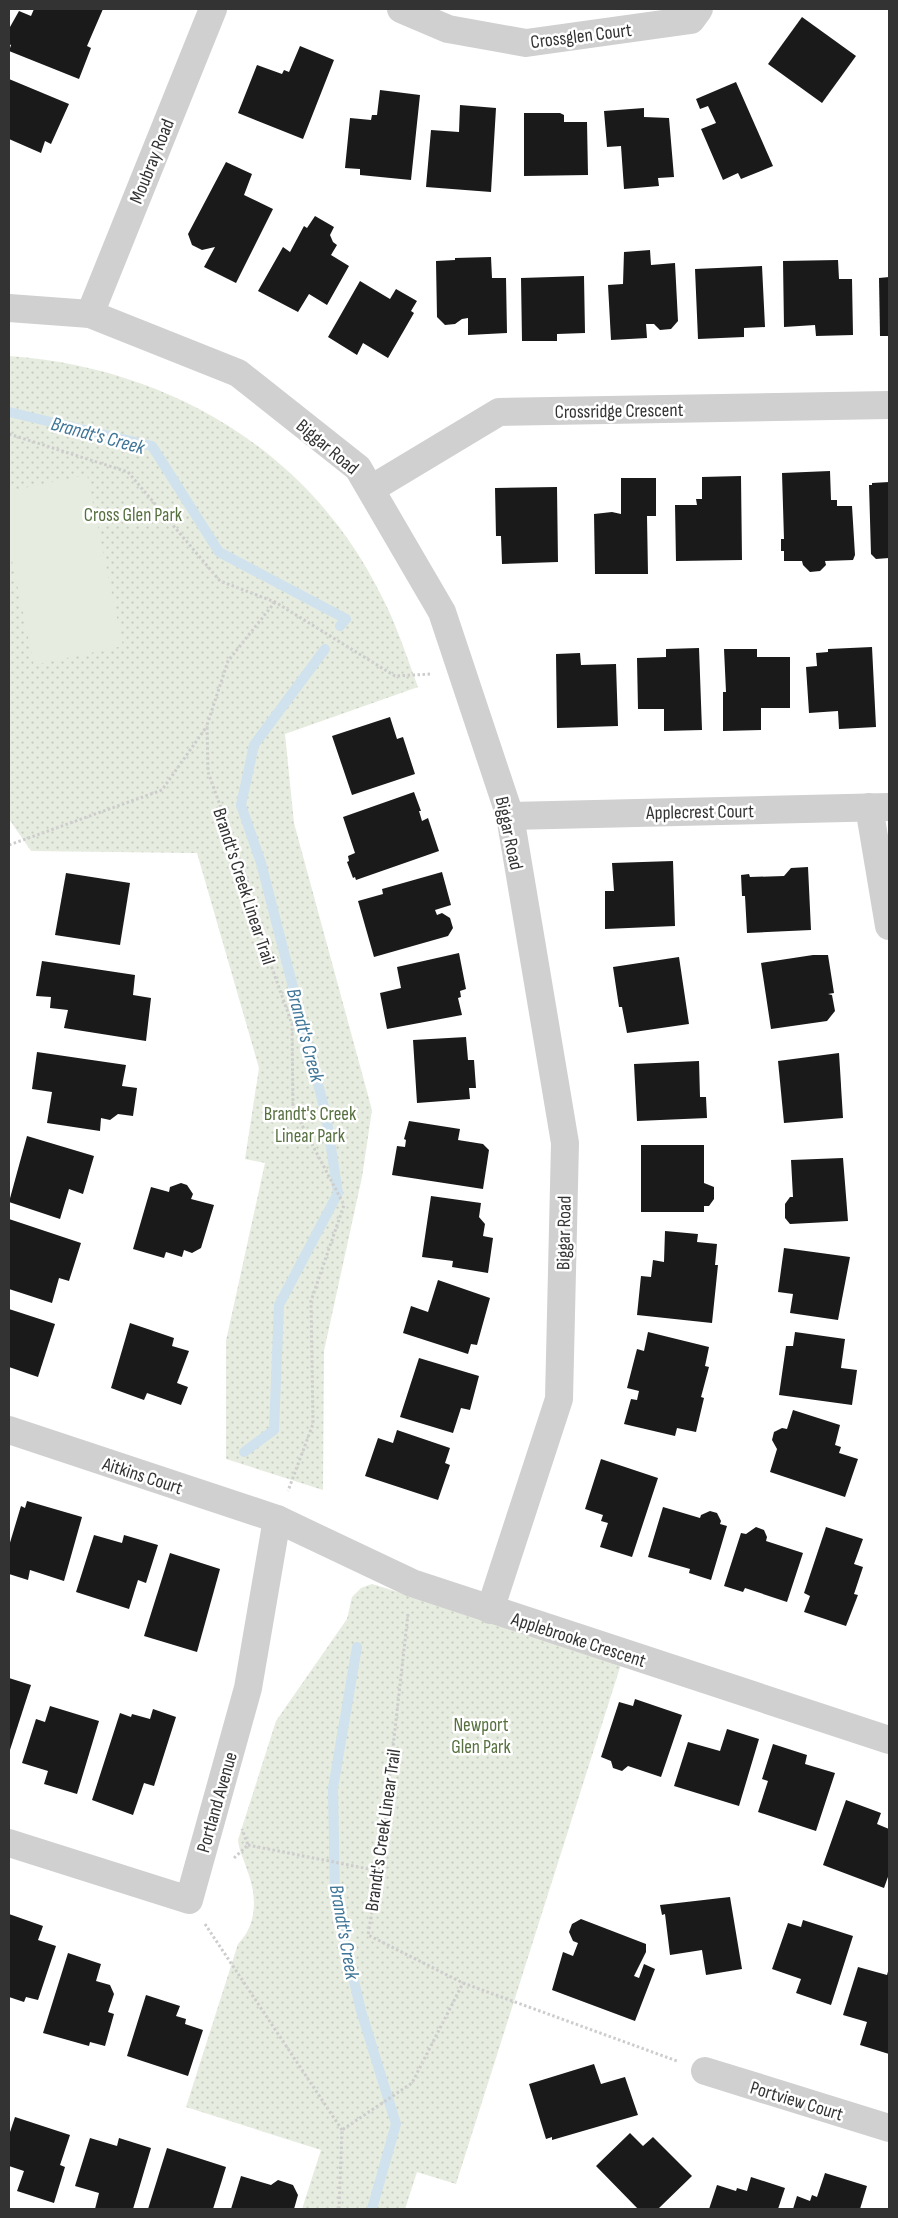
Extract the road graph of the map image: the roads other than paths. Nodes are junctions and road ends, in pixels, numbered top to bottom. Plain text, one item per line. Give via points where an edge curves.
1 (213, 9) edge
2 (401, 9) edge
3 (699, 9) edge
4 (9, 308) edge
5 (90, 314) junction
6 (889, 405) edge
7 (371, 489) junction
8 (879, 807) edge
9 (510, 816) junction
10 (889, 926) edge
11 (9, 1430) edge
12 (277, 1519) junction
13 (490, 1610) junction
14 (889, 1740) edge
15 (9, 1843) edge
16 (705, 2071) road end
17 (889, 2128) edge

1 - 5 street, Moubray Road
2 - 3 street, Crossglen Court via 448,29 526,44 691,20
4 - 5 street, Biggar Road
5 - 7 street, Biggar Road via 238,373 358,468
6 - 7 street, Crossridge Crescent via 499,412
7 - 9 street, Biggar Road via 442,612
8 - 9 street, Applecrest Court
8 - 10 street
9 - 13 street, Biggar Road via 565,1143 559,1400
11 - 12 street, Aitkins Court
12 - 13 street, Applebrooke Crescent via 412,1583
12 - 15 street, Portland Avenue via 248,1688 188,1900
13 - 14 street, Applebrooke Crescent
16 - 17 street, Portview Court

